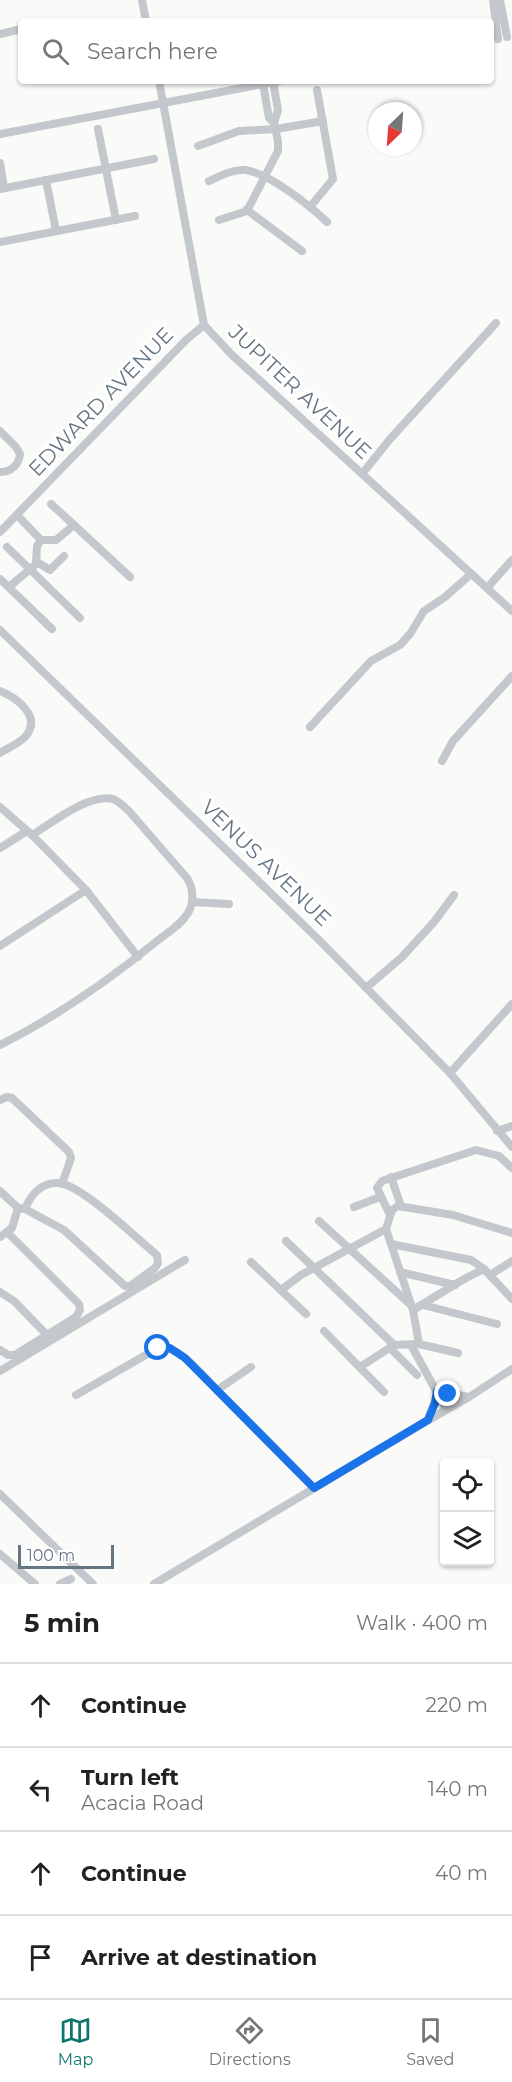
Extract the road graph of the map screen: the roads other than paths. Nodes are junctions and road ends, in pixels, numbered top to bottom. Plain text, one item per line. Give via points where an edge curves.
1 (142, 0) edge
2 (493, 0) edge
3 (500, 0) edge
4 (145, 18) edge
5 (18, 30) edge
6 (0, 34) edge
7 (502, 38) edge
8 (160, 84) edge
9 (263, 84) joint
10 (276, 84) edge
11 (317, 90) dead end
12 (276, 100) junction
13 (266, 101) junction
14 (163, 103) junction
15 (323, 121) junction
16 (275, 126) junction
17 (98, 129) dead end
18 (0, 134) edge
19 (198, 146) dead end
20 (154, 159) dead end
21 (0, 163) edge
22 (106, 168) junction
23 (265, 177) junction
24 (46, 180) junction
25 (209, 181) dead end
26 (2, 188) edge
27 (310, 207) junction
28 (247, 210) junction
29 (135, 216) dead end
30 (116, 220) junction
31 (219, 220) dead end
32 (327, 222) dead end
33 (56, 231) junction
34 (0, 242) edge
35 (302, 251) dead end
36 (496, 323) dead end
37 (204, 325) junction
38 (0, 431) edge
39 (0, 472) edge
40 (362, 474) junction
41 (51, 504) dead end
42 (17, 515) junction
43 (74, 525) junction
44 (0, 532) edge
45 (41, 540) junction
46 (7, 547) dead end
47 (64, 556) dead end
48 (512, 560) edge
49 (37, 561) junction
50 (30, 569) junction
51 (471, 574) junction
52 (130, 577) dead end
53 (0, 579) edge
54 (9, 587) junction
55 (487, 588) junction
56 (512, 612) edge
57 (80, 618) dead end
58 (52, 629) dead end
59 (0, 630) edge
60 (512, 676) edge
61 (0, 690) edge
62 (310, 728) dead end
63 (0, 753) edge
64 (442, 761) dead end
65 (0, 807) edge
66 (30, 833) junction
67 (0, 848) edge
68 (86, 890) junction
69 (454, 895) dead end
70 (192, 902) junction
71 (229, 904) dead end
72 (0, 946) edge
73 (138, 957) junction
74 (366, 988) junction
75 (512, 1004) edge
76 (0, 1045) edge
77 (450, 1073) junction
78 (0, 1100) edge
79 (512, 1126) edge
80 (497, 1131) junction
81 (512, 1147) edge
82 (512, 1168) edge
83 (391, 1177) junction
84 (62, 1184) junction
85 (0, 1191) edge
86 (380, 1197) junction
87 (401, 1206) junction
88 (354, 1207) dead end
89 (22, 1209) junction
90 (390, 1215) junction
91 (319, 1221) dead end
92 (386, 1229) junction
93 (512, 1233) edge
94 (4, 1235) edge
95 (286, 1241) dead end
96 (391, 1244) junction
97 (348, 1249) junction
98 (185, 1260) dead end
99 (512, 1261) edge
100 (251, 1262) dead end
101 (316, 1268) junction
102 (400, 1272) junction
103 (487, 1272) junction
104 (455, 1285) junction
105 (281, 1290) junction
106 (0, 1292) edge
107 (512, 1299) edge
108 (423, 1305) junction
109 (412, 1308) junction
110 (306, 1314) dead end
111 (497, 1324) dead end
112 (324, 1330) dead end
113 (47, 1335) junction
114 (415, 1344) junction
115 (392, 1346) junction
116 (0, 1350) edge
117 (458, 1353) dead end
118 (251, 1367) dead end
119 (360, 1367) junction
120 (512, 1369) edge
121 (0, 1371) edge
122 (417, 1375) dead end
123 (217, 1390) junction
124 (384, 1392) dead end
125 (438, 1392) junction
126 (76, 1395) dead end
127 (469, 1397) junction
128 (446, 1409) junction
129 (428, 1420) junction
130 (314, 1488) junction
131 (0, 1494) edge
132 (0, 1554) edge
133 (71, 1579) dead end
134 (35, 1584) edge
135 (60, 1584) edge
136 (93, 1584) edge
137 (154, 1584) edge

1 - 4 street
2 - 7 street
3 - 7 street
5 - 6 street
8 - 14 street, JUPITER AVENUE
9 - 13 street
9 - 14 street
10 - 12 street
11 - 15 street
12 - 13 street
12 - 16 street
13 - 16 street
14 - 18 street
14 - 37 street, JUPITER AVENUE
15 - 16 street
15 - 27 street via 333,179
16 - 19 street via 239,131
16 - 23 street via 278,151
17 - 22 street
20 - 22 street
21 - 26 street
22 - 24 street
22 - 30 street
23 - 25 street via 244,170
23 - 27 street
23 - 28 street
24 - 26 street
24 - 33 street
27 - 32 street
28 - 31 street
28 - 35 street
29 - 30 street
30 - 33 street
33 - 34 street
36 - 40 street
37 - 40 street, JUPITER AVENUE
37 - 42 street, EDWARD AVENUE
38 - 39 street via 20,454 17,464
40 - 51 street, JUPITER AVENUE
41 - 43 street
42 - 44 street, EDWARD AVENUE
42 - 45 street
43 - 45 street via 56,540
43 - 52 street
45 - 49 street
46 - 50 street
47 - 49 street via 50,570
48 - 55 street
49 - 50 street
50 - 54 street
50 - 57 street
51 - 55 street, JUPITER AVENUE
51 - 62 street via 424,611 400,645 371,661
53 - 54 street
54 - 58 street
55 - 56 street, JUPITER AVENUE
59 - 74 street, VENUS AVENUE
60 - 64 street via 453,741
61 - 63 street via 21,703 31,723 25,737
65 - 66 street
66 - 67 street
66 - 68 street
66 - 70 street via 87,802 104,798 117,801 187,878
68 - 72 street
68 - 73 street
69 - 74 street via 402,957
70 - 71 street
70 - 73 street via 180,922
73 - 76 street via 74,1003
74 - 77 street, VENUS AVENUE
75 - 77 street
77 - 80 street, VENUS AVENUE
78 - 84 street via 12,1098 69,1152 71,1158
79 - 80 street
80 - 81 street, VENUS AVENUE
82 - 83 street via 499,1155 476,1150
83 - 86 street via 378,1185
83 - 87 street
84 - 89 street via 38,1189
84 - 89 street via 110,1214 157,1255 155,1268 125,1286 67,1233
85 - 89 street
86 - 88 street
86 - 90 street
87 - 90 street
87 - 93 street via 453,1215
89 - 94 street
90 - 92 street
91 - 97 street
92 - 96 street
92 - 97 street
94 - 113 street via 80,1307 76,1317
95 - 101 street
96 - 102 street
96 - 103 street via 463,1258
97 - 101 street
97 - 109 street
98 - 121 street
99 - 103 street
100 - 105 street
101 - 105 street
101 - 115 street
102 - 104 street
102 - 109 street
103 - 104 street
103 - 107 street
104 - 108 street
105 - 110 street
106 - 113 street
108 - 109 street
108 - 111 street
109 - 114 street
112 - 119 street
113 - 116 street via 12,1356
114 - 115 street
114 - 117 street
114 - 125 street
115 - 119 street
115 - 122 street
118 - 123 street
119 - 124 street
120 - 127 street
123 - 126 street via 185,1358 165,1347
123 - 130 street
125 - 127 street
125 - 128 street
125 - 129 street
127 - 128 street
128 - 129 street
129 - 130 street
130 - 137 street
131 - 136 street
132 - 134 street
133 - 135 street

